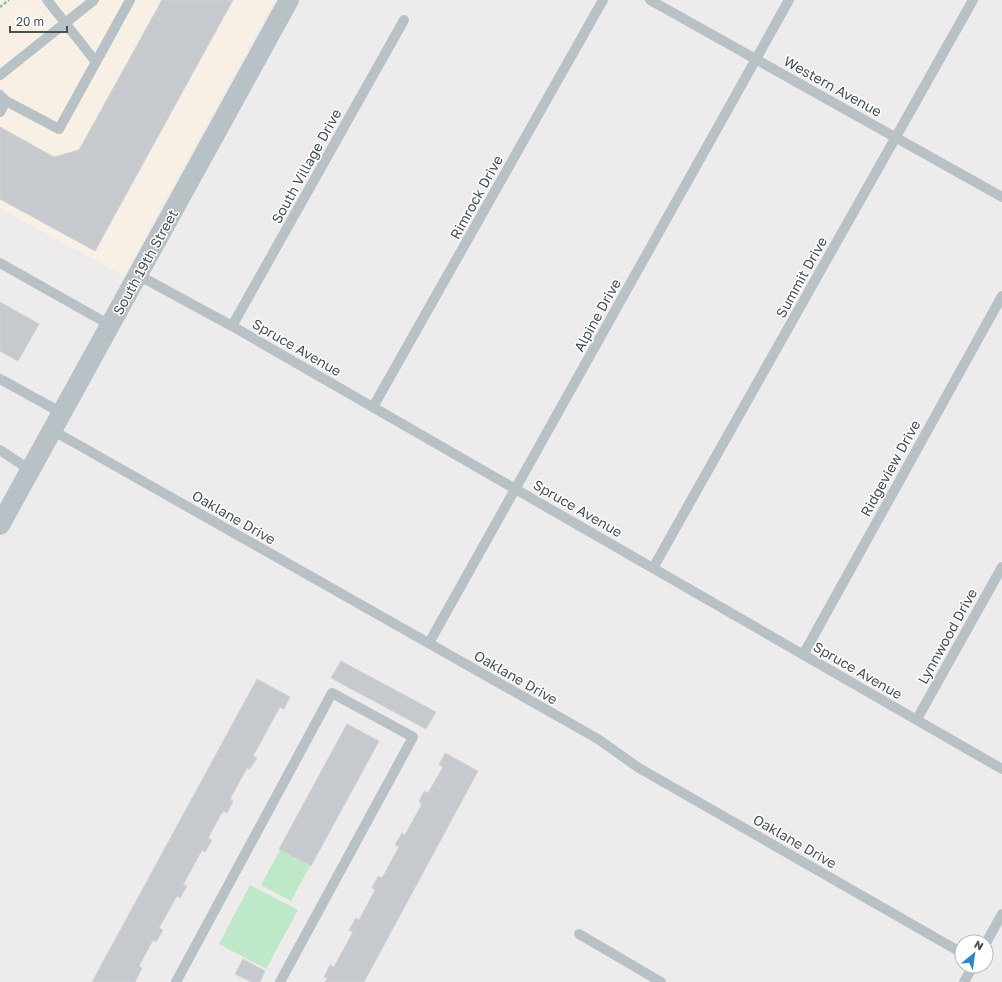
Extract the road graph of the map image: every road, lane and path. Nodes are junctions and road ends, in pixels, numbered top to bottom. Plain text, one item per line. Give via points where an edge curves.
1 (9, 0) edge
2 (47, 0) edge
3 (94, 0) edge
4 (130, 0) edge
5 (289, 0) edge
6 (603, 0) edge
7 (650, 0) edge
8 (789, 0) edge
9 (973, 0) edge
10 (0, 7) edge
11 (404, 20) dead end
12 (65, 23) junction
13 (756, 59) junction
14 (96, 62) junction
15 (0, 75) edge
16 (3, 98) edge
17 (0, 112) edge
18 (896, 138) junction
19 (1002, 197) edge
20 (0, 263) edge
21 (138, 275) junction
22 (1002, 296) edge
23 (110, 325) junction
24 (232, 326) junction
25 (0, 379) edge
26 (373, 407) junction
27 (62, 413) junction
28 (52, 430) junction
29 (0, 450) edge
30 (30, 470) junction
31 (515, 489) junction
32 (0, 525) edge
33 (1002, 567) edge
34 (653, 568) junction
35 (429, 643) junction
36 (804, 655) junction
37 (917, 720) junction
38 (1002, 769) edge
39 (1002, 914) edge
40 (579, 934) dead end
41 (991, 934) edge
42 (954, 948) edge
43 (176, 982) edge
44 (280, 982) edge
45 (661, 982) edge

1 - 10 path
2 - 12 lane
3 - 12 lane
4 - 14 lane
5 - 21 street, South 19th Street
6 - 26 lane, Rimrock Drive
7 - 13 lane, Western Avenue
8 - 13 lane, Alpine Drive
9 - 18 lane, Summit Drive
11 - 24 lane, South Village Drive
12 - 14 lane
12 - 15 lane
13 - 18 lane, Western Avenue
13 - 31 lane, Alpine Drive
14 - 16 lane via 59,129
16 - 17 lane
18 - 19 lane, Western Avenue
18 - 34 lane, Summit Drive
20 - 23 lane
21 - 23 street, South 19th Street
21 - 24 lane, Spruce Avenue
22 - 36 lane, Ridgeview Drive
23 - 27 street, South 19th Street
24 - 26 lane, Spruce Avenue
25 - 27 lane
26 - 31 lane, Spruce Avenue
27 - 28 street, South 19th Street
28 - 30 street, South 19th Street
28 - 35 lane, Oaklane Drive
29 - 30 lane
30 - 32 street, South 19th Street
31 - 34 lane, Spruce Avenue
31 - 35 lane, Alpine Drive
33 - 37 lane, Lynnwood Drive
34 - 36 lane, Spruce Avenue
35 - 42 lane, Oaklane Drive via 598,739 639,768
36 - 37 lane, Spruce Avenue
37 - 38 lane, Spruce Avenue
39 - 41 lane
40 - 45 lane
43 - 44 lane via 332,694 413,737

